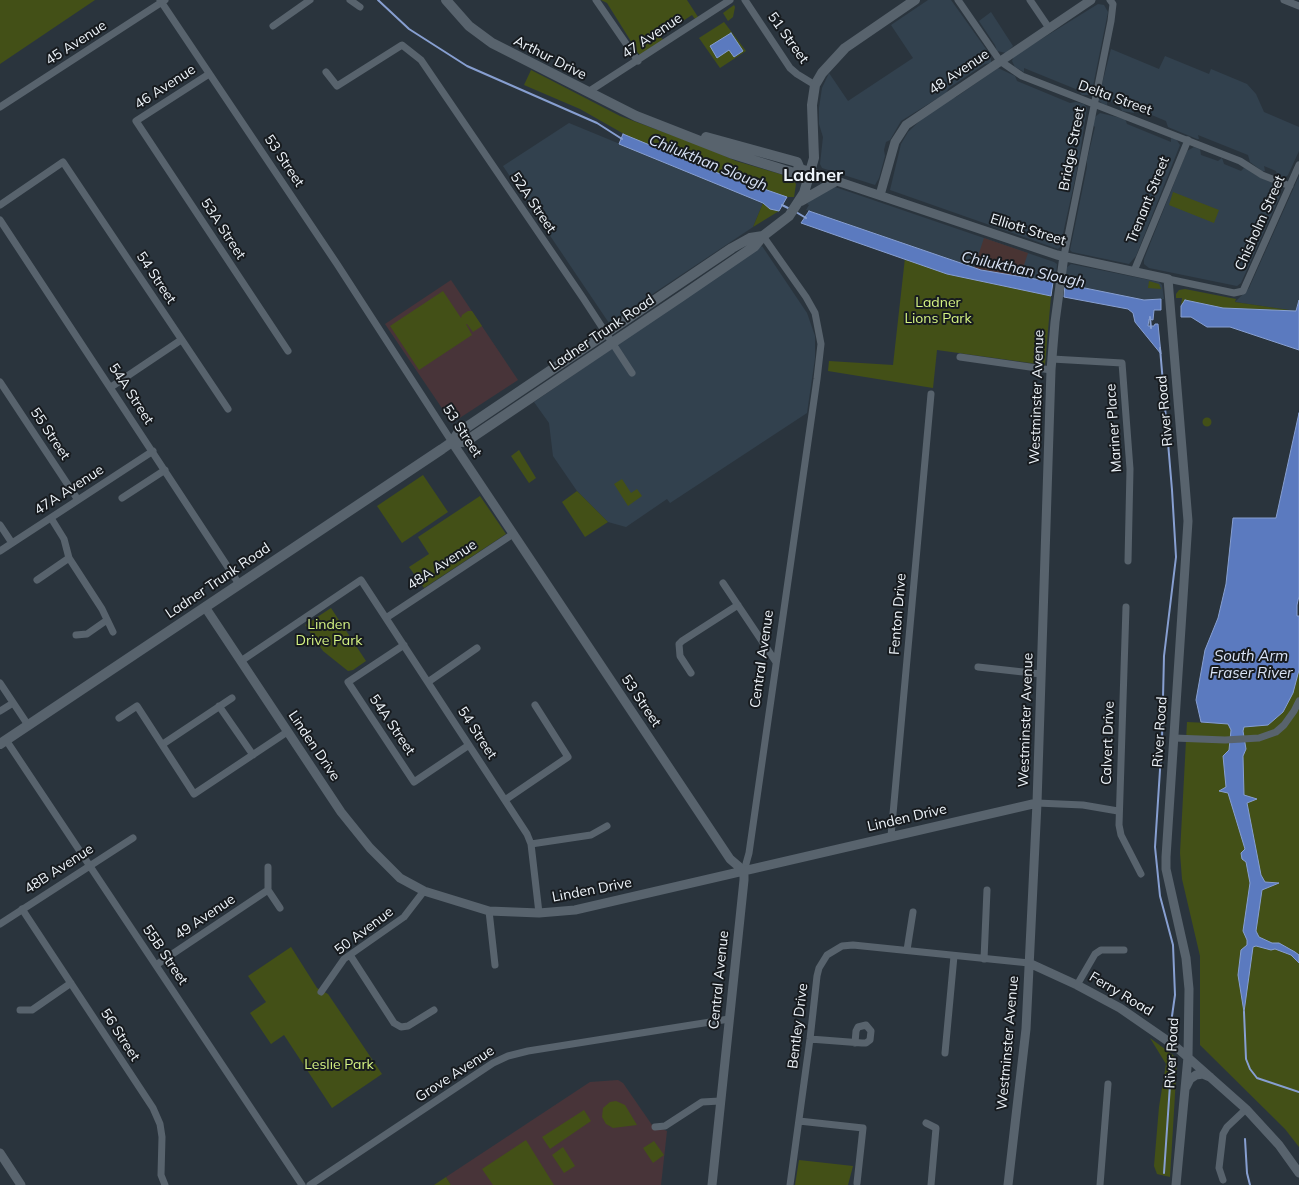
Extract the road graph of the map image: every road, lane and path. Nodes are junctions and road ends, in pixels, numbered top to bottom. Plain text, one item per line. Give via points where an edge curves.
1 (310, 0) edge
2 (350, 0) edge
3 (446, 0) edge
4 (596, 0) edge
5 (730, 0) edge
6 (745, 0) edge
7 (915, 0) edge
8 (958, 0) edge
9 (1030, 0) edge
10 (1091, 0) edge
11 (1110, 0) edge
12 (1284, 0) edge
13 (162, 1) edge
14 (1299, 6) edge
15 (360, 7) dead end
16 (273, 26) dead end
17 (1049, 28) junction
18 (638, 61) junction
19 (1000, 62) junction
20 (326, 72) dead end
21 (209, 74) junction
22 (816, 85) junction
23 (588, 92) junction
24 (1093, 105) junction
25 (0, 107) edge
26 (136, 121) joint
27 (1188, 140) junction
28 (1299, 165) edge
29 (810, 172) junction
30 (836, 181) junction
31 (1290, 186) junction
32 (880, 195) junction
33 (801, 201) junction
34 (0, 205) edge
35 (0, 220) edge
36 (763, 236) junction
37 (1064, 256) junction
38 (1134, 271) junction
39 (1168, 278) junction
40 (1243, 291) joint
41 (605, 334) junction
42 (181, 340) junction
43 (612, 343) junction
44 (288, 351) dead end
45 (960, 357) dead end
46 (1052, 359) junction
47 (1051, 370) junction
48 (632, 373) dead end
49 (0, 382) edge
50 (111, 387) junction
51 (931, 394) dead end
52 (228, 410) dead end
53 (452, 442) junction
54 (153, 451) junction
55 (165, 470) junction
56 (122, 498) dead end
57 (78, 500) junction
58 (51, 518) junction
59 (0, 525) edge
60 (513, 534) junction
61 (12, 543) junction
62 (0, 551) edge
63 (69, 558) junction
64 (1128, 561) dead end
65 (36, 580) dead end
66 (723, 583) dead end
67 (239, 584) junction
68 (738, 605) junction
69 (205, 607) junction
70 (1126, 607) dead end
71 (386, 618) junction
72 (107, 620) junction
73 (113, 632) dead end
74 (76, 635) dead end
75 (404, 645) junction
76 (477, 648) dead end
77 (241, 660) junction
78 (776, 662) junction
79 (978, 667) dead end
80 (691, 673) dead end
81 (1041, 674) junction
82 (428, 682) junction
83 (0, 683) edge
84 (232, 698) dead end
85 (1299, 701) edge
86 (13, 703) junction
87 (535, 705) dead end
88 (219, 706) junction
89 (0, 711) edge
90 (119, 718) dead end
91 (28, 725) junction
92 (287, 732) junction
93 (1174, 738) junction
94 (3, 742) edge
95 (162, 744) junction
96 (469, 745) junction
97 (252, 755) junction
98 (505, 800) junction
99 (1037, 803) junction
100 (1118, 811) junction
101 (607, 826) dead end
102 (891, 836) junction
103 (133, 838) dead end
104 (531, 844) junction
105 (89, 865) junction
106 (268, 868) dead end
107 (744, 871) junction
108 (1141, 874) dead end
109 (268, 890) junction
110 (987, 890) dead end
111 (424, 891) junction
112 (280, 908) dead end
113 (22, 909) junction
114 (489, 911) junction
115 (914, 912) dead end
116 (539, 913) junction
117 (0, 924) edge
118 (907, 950) junction
119 (1124, 950) dead end
120 (350, 955) junction
121 (954, 956) junction
122 (984, 959) junction
123 (1029, 962) junction
124 (156, 965) junction
125 (495, 965) dead end
126 (71, 984) junction
127 (1077, 985) junction
128 (321, 992) dead end
129 (20, 1010) dead end
130 (434, 1010) dead end
131 (728, 1019) junction
132 (810, 1039) junction
133 (855, 1042) dead end
134 (945, 1053) dead end
135 (1188, 1058) junction
136 (1215, 1080) junction
137 (1108, 1084) dead end
138 (1185, 1088) junction
139 (720, 1102) junction
140 (1246, 1109) junction
141 (799, 1121) junction
142 (926, 1124) dead end
143 (655, 1126) dead end
144 (0, 1154) edge
145 (1299, 1173) edge
146 (1223, 1180) dead end
147 (857, 1183) dead end
148 (22, 1185) edge
149 (165, 1185) edge
150 (302, 1185) edge
151 (310, 1185) edge
152 (712, 1185) edge
153 (790, 1185) edge
154 (931, 1185) edge
155 (1008, 1185) edge
156 (1100, 1185) edge
157 (1176, 1185) edge

1 - 16 street
2 - 15 street
3 - 23 main road, Arthur Drive via 464,21 485,39
4 - 18 street
5 - 18 street, 47 Avenue
6 - 22 street, 51 Street via 790,68
7 - 22 main road via 844,48 826,67
8 - 19 street, Delta Street
9 - 17 street
10 - 17 street, 48 Avenue
11 - 24 street, Bridge Street via 1113,4 1111,21
12 - 14 street
13 - 21 street, 53 Street
13 - 25 street, 45 Avenue
17 - 19 street, 48 Avenue
18 - 23 street, 47 Avenue
19 - 24 street, Delta Street via 1022,76
19 - 32 street, 48 Avenue via 906,125 895,142
20 - 41 street, 52A Street via 337,86 402,45 421,60
21 - 26 street, 46 Avenue
21 - 53 street, 53 Street via 337,264
22 - 29 main road via 812,105 815,155
23 - 29 main road, Arthur Drive via 654,123 797,162 800,169
24 - 27 street, Delta Street
24 - 37 street, Bridge Street
26 - 44 street, 53A Street
27 - 31 street, Delta Street via 1240,161 1262,175
27 - 38 street, Trenant Street
28 - 31 street, Chisholm Street
29 - 30 street, Elliott Street
29 - 33 main road, Ladner Trunk Road
30 - 32 street, Elliott Street
30 - 33 main road
31 - 40 street, Chisholm Street
32 - 37 street, Elliott Street
33 - 36 main road, Ladner Trunk Road via 789,216
34 - 42 street, 54 Street via 63,162
35 - 50 street, 54A Street
36 - 41 main road, Ladner Trunk Road via 750,238 732,248
36 - 43 main road, Ladner Trunk Road via 739,258
36 - 78 street, Central Avenue via 815,313 821,344
37 - 38 street, Elliott Street
37 - 46 street, Westminster Avenue
38 - 39 street, Elliott Street
39 - 40 street, Elliott Street via 1234,293
39 - 93 street, River Road via 1188,521
41 - 43 street, 52A Street
41 - 53 main road, Ladner Trunk Road via 458,433
42 - 50 street
42 - 52 street, 54 Street
43 - 48 street, 52A Street
43 - 53 main road, Ladner Trunk Road via 465,442
45 - 47 street
46 - 47 street, Westminster Avenue
46 - 64 street, Mariner Place via 1122,363 1130,469
47 - 81 street, Westminster Avenue
49 - 57 street, 55 Street
50 - 54 street, 54A Street
51 - 102 street, Fenton Drive
53 - 60 street, 53 Street
53 - 67 main road, Ladner Trunk Road
54 - 55 street, 54A Street
54 - 57 street, 47A Avenue
55 - 56 street
55 - 67 street, 54A Street
57 - 58 street, 47A Avenue
58 - 61 street, 47A Avenue
58 - 63 street via 63,537
59 - 61 street
60 - 71 street, 48A Avenue
60 - 107 street, 53 Street via 730,859
61 - 62 street, 47A Avenue
63 - 65 street
63 - 72 street
66 - 68 street
67 - 69 main road, Ladner Trunk Road
68 - 78 street
68 - 80 street via 679,644 680,656
69 - 77 street, Linden Drive
69 - 91 main road, Ladner Trunk Road
70 - 100 street, Calvert Drive
71 - 75 street, 54 Street
71 - 77 street, 54 Street via 361,580
72 - 73 street
72 - 74 street via 87,634
75 - 82 street, 54 Street
75 - 96 street, 54A Street via 348,682 414,782
76 - 82 street
77 - 92 street, Linden Drive
78 - 107 street, Central Avenue via 749,853
79 - 81 street
81 - 99 street, Westminster Avenue
82 - 96 street, 54 Street
83 - 86 street
84 - 88 street
85 - 93 street via 1284,725 1276,732 1260,738
86 - 89 street
86 - 91 street
87 - 98 street via 568,757
88 - 95 street
88 - 97 street
90 - 95 street via 137,706
91 - 94 main road, Ladner Trunk Road
92 - 97 street
92 - 111 street, Linden Drive via 341,812 370,848 400,878
93 - 135 street, River Road via 1166,863 1186,958 1189,989
94 - 105 street, 55B Street
95 - 97 street via 194,794
96 - 98 street, 54 Street
98 - 104 street, 54 Street
99 - 100 street, Linden Drive via 1083,805
99 - 102 street, Linden Drive
99 - 123 street, Westminster Avenue
100 - 108 street, Calvert Drive via 1121,835
101 - 104 street via 591,835
102 - 107 street, Linden Drive
103 - 105 street, 48B Avenue
104 - 116 street, 54 Street
105 - 113 street, 48B Avenue
105 - 124 street, 55B Street
106 - 109 street
107 - 116 street, Linden Drive via 575,910
107 - 131 street, Central Avenue
109 - 112 street
109 - 124 street, 49 Avenue
110 - 122 street
111 - 114 street, Linden Drive
111 - 120 street, 50 Avenue via 404,917
113 - 117 street, 48B Avenue
113 - 126 street, 56 Street
114 - 116 street, Linden Drive
114 - 125 street
115 - 118 street
118 - 121 street, Bentley Drive
118 - 132 street, Bentley Drive via 853,945 842,946 827,955 817,976
119 - 127 street via 1101,950 1095,954
120 - 128 street, 50 Avenue via 344,959
120 - 130 street via 394,1023 401,1027 408,1026
121 - 122 street, Bentley Drive
121 - 134 street
122 - 123 street, Bentley Drive
123 - 127 street, Ferry Road
123 - 155 street, Westminster Avenue via 1026,1029
124 - 150 street, 55B Street
126 - 129 street via 32,1010
126 - 149 street, 56 Street via 153,1108 160,1124 161,1176
127 - 135 street, Ferry Road via 1148,1026
131 - 139 street, Central Avenue
131 - 151 street, Grove Avenue via 528,1050 508,1056 493,1063
132 - 133 street
132 - 141 street, Bentley Drive
135 - 136 street, Ferry Road
135 - 138 street, River Road
136 - 138 street via 1203,1074 1196,1075
136 - 140 street, Ferry Road
137 - 156 street
138 - 157 street, River Road
139 - 143 street via 702,1102 665,1126
139 - 152 street, Central Avenue
140 - 145 street, Ferry Road via 1279,1145
140 - 146 street via 1223,1134 1219,1168
141 - 147 street via 863,1128
141 - 153 street, Bentley Drive
142 - 154 street via 936,1128
144 - 148 street

